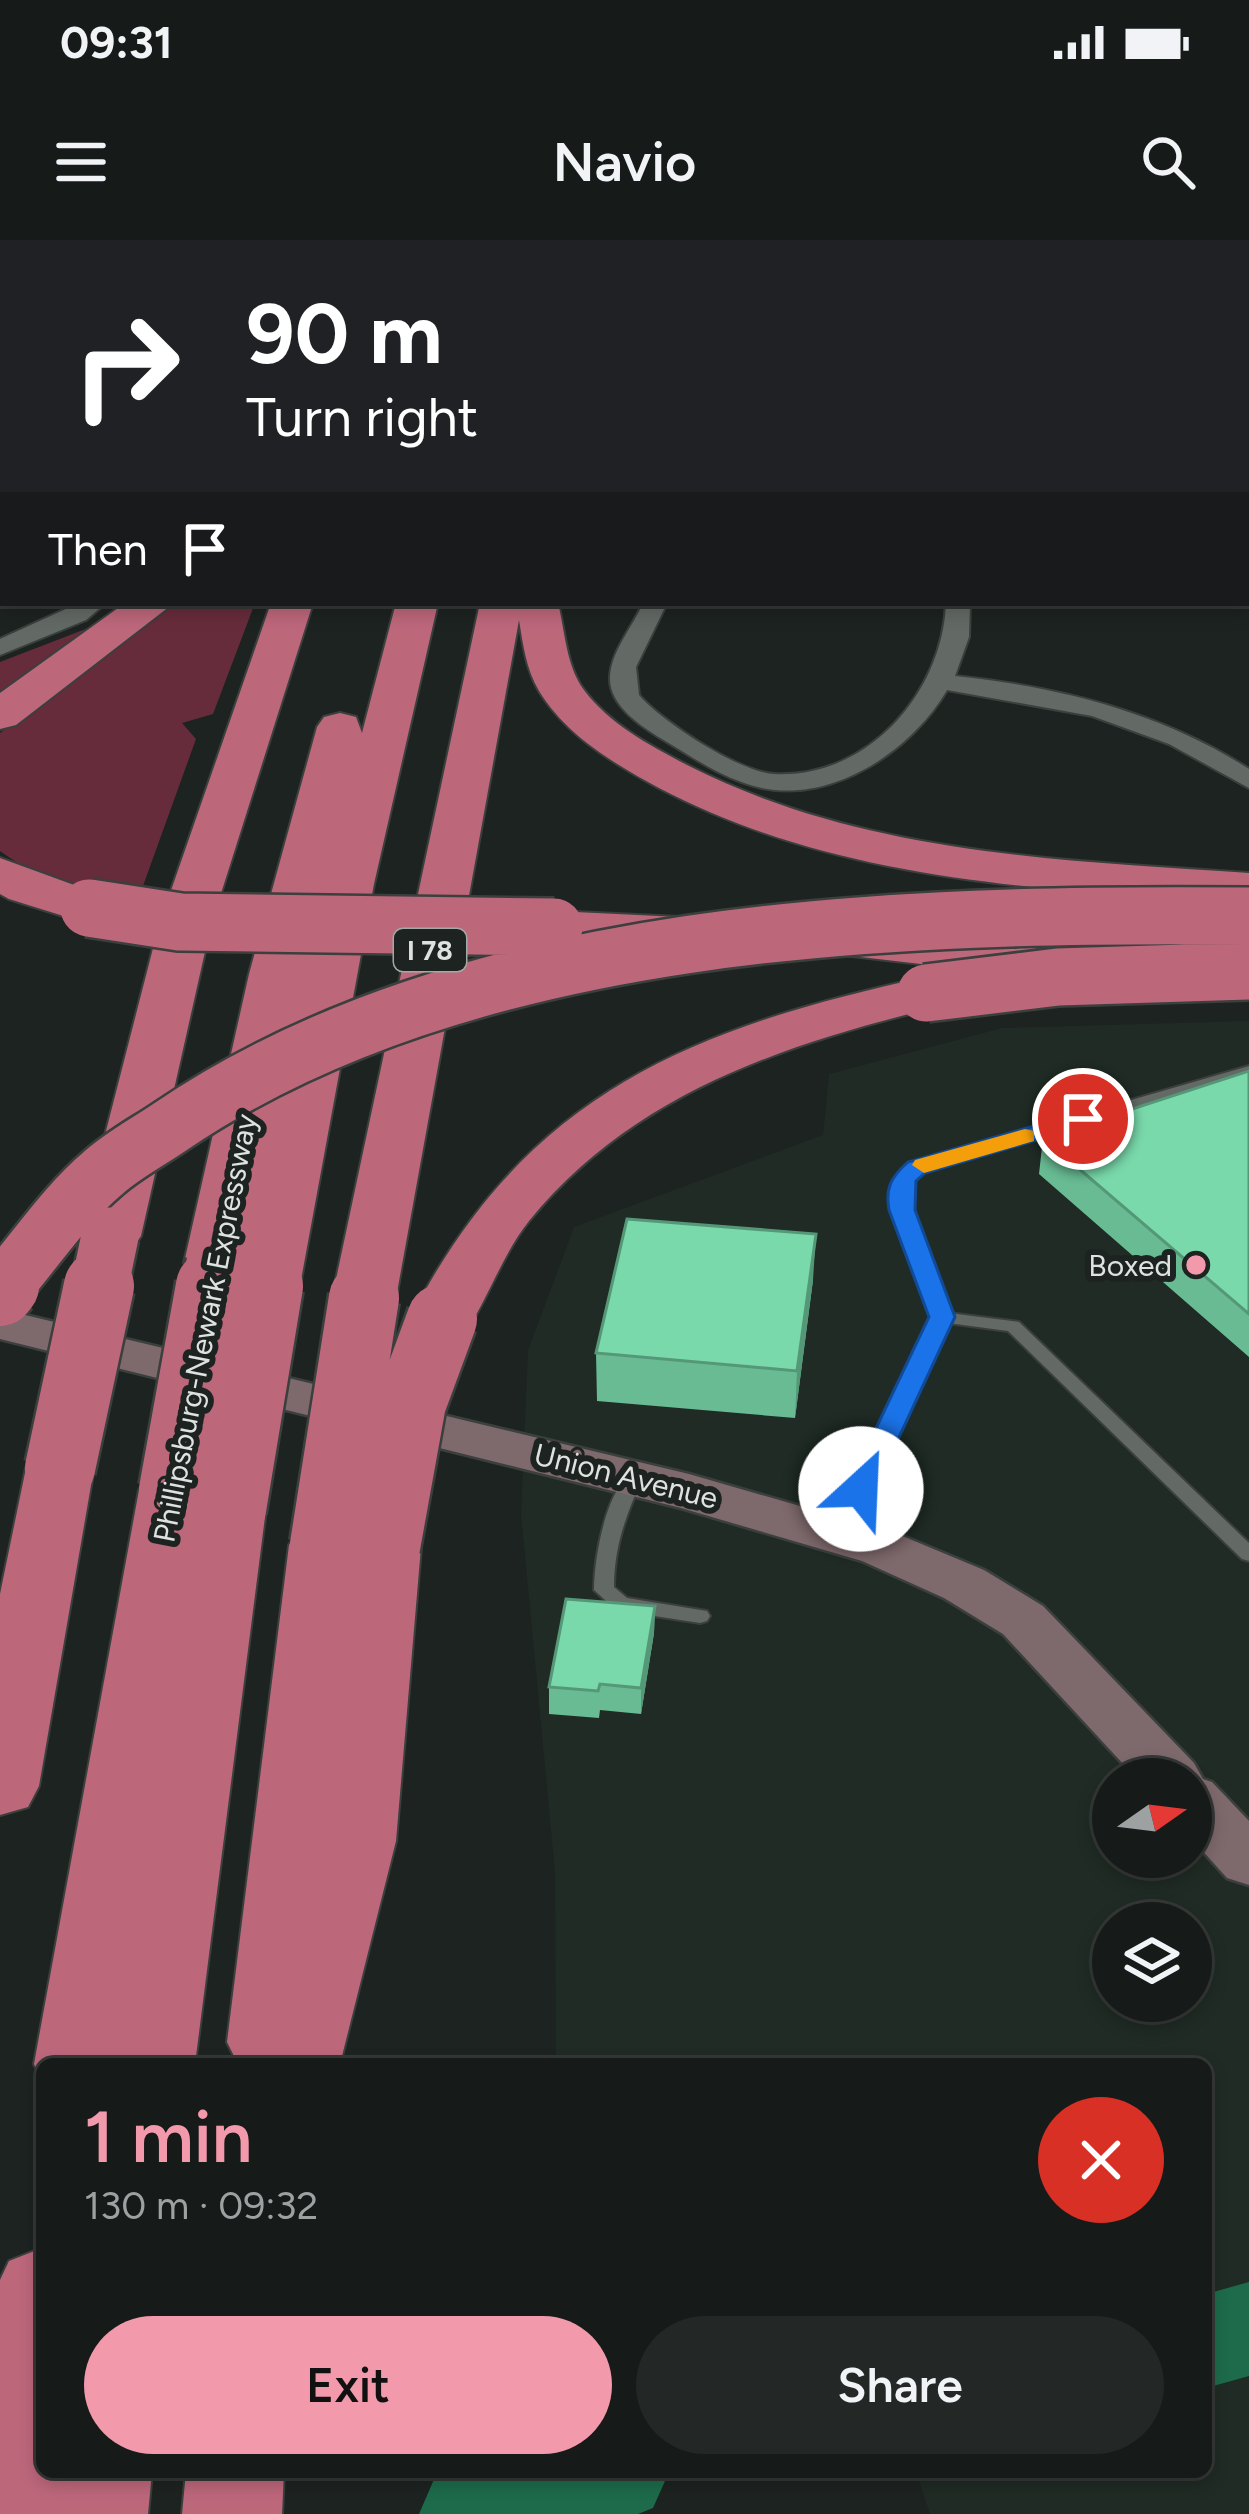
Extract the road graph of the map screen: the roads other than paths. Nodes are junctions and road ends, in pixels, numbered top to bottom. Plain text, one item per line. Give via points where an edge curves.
1 (90, 606) edge
2 (149, 606) edge
3 (291, 606) edge
4 (330, 606) edge
5 (377, 606) edge
6 (416, 606) edge
7 (454, 606) edge
8 (500, 606) edge
9 (538, 606) edge
10 (654, 606) edge
11 (958, 606) edge
12 (0, 648) edge
13 (940, 682) junction
14 (0, 715) edge
15 (1249, 779) edge
16 (0, 873) edge
17 (1249, 888) edge
18 (1249, 916) edge
19 (554, 928) junction
20 (1249, 943) edge
21 (1249, 971) edge
22 (1249, 987) edge
23 (1249, 1071) edge
24 (138, 1113) junction
25 (242, 1272) junction
26 (0, 1291) edge
27 (364, 1298) junction
28 (942, 1317) junction
29 (0, 1324) edge
30 (634, 1478) junction
31 (203, 1499) junction
32 (841, 1532) junction
33 (355, 1546) junction
34 (1249, 1554) edge
35 (700, 1616) dead end
36 (1153, 1758) edge
37 (0, 1786) edge
38 (1212, 1821) edge
39 (1249, 1861) edge
40 (78, 2058) edge
41 (153, 2058) edge
42 (269, 2058) edge
43 (299, 2058) edge
44 (36, 2330) edge
45 (102, 2478) edge
46 (235, 2478) edge
47 (10, 2514) edge
48 (98, 2514) edge
49 (232, 2514) edge

1 - 12 street
2 - 14 highway
3 - 24 highway via 195,890
4 - 24 highway via 267,773 218,940
5 - 25 highway, Phillipsburg-Newark Expressway via 290,914
6 - 25 highway, Phillipsburg-Newark Expressway
7 - 27 highway via 356,1126
8 - 27 highway, I 78
9 - 17 highway via 551,670 578,711 643,760 732,804 923,858
10 - 13 street via 623,669 623,686 662,729 748,778 810,781 841,772 910,720
11 - 13 street via 957,640
13 - 15 street via 1117,714
16 - 19 highway, bridge via 89,908 192,922
18 - 26 highway, bridge via 1059,913 849,925 642,954 430,1004 292,1052 178,1113 61,1209
19 - 20 highway via 788,925
19 - 22 highway via 839,942
21 - 33 highway, bridge via 1058,977 926,993 751,1042 615,1112 539,1173 484,1240 442,1318
23 - 28 lane via 916,1167 899,1195
24 - 37 highway, bridge
25 - 31 highway, Phillipsburg-Newark Expressway, bridge
27 - 33 highway, I 78, bridge
28 - 32 lane
28 - 34 lane via 1013,1326
29 - 30 street, Union Avenue
30 - 32 street, Union Avenue
30 - 35 lane via 610,1526 604,1590 622,1604
31 - 40 highway, Phillipsburg-Newark Expressway
31 - 41 highway, Phillipsburg-Newark Expressway
32 - 36 street, Union Avenue via 964,1584 1023,1620
33 - 42 highway, I 78
33 - 43 highway via 356,1840
38 - 39 street
44 - 47 highway
45 - 48 highway
46 - 49 highway

